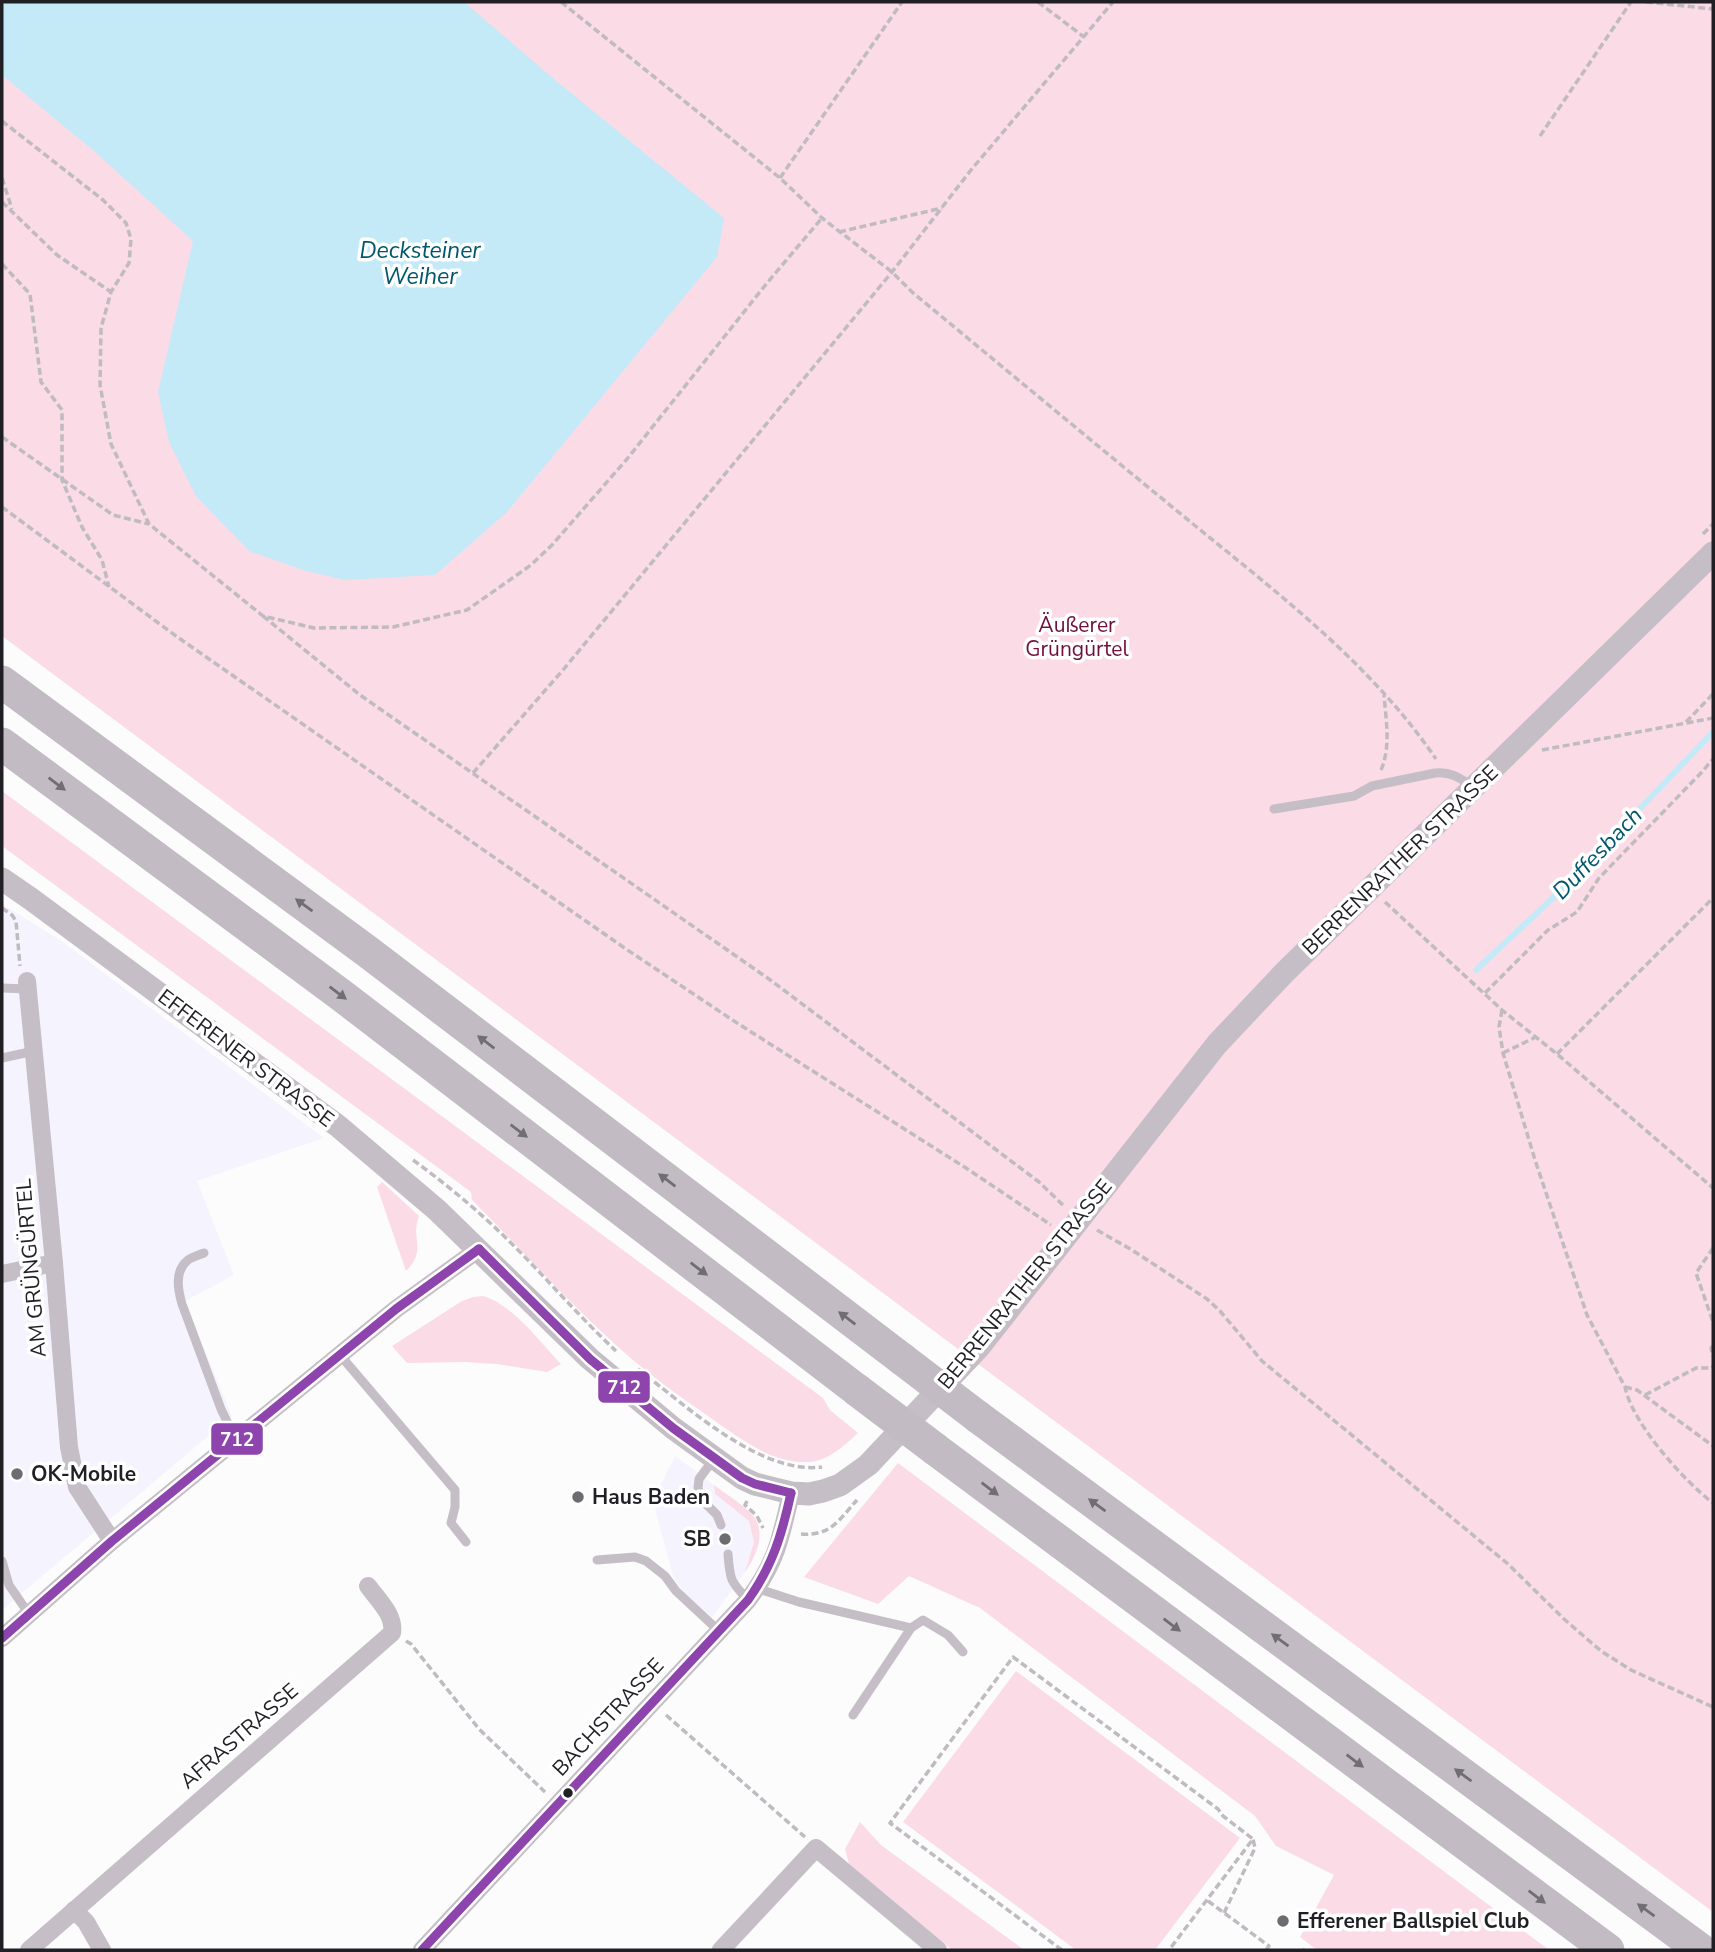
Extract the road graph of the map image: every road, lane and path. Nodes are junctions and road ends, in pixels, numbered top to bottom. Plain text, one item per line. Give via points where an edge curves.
1 (561, 2) edge
2 (902, 2) edge
3 (1038, 2) edge
4 (1113, 2) edge
5 (1631, 2) edge
6 (1646, 2) edge
7 (1713, 9) edge
8 (1084, 37) junction
9 (2, 121) edge
10 (1540, 136) dead end
11 (2, 178) edge
12 (780, 178) junction
13 (2, 202) edge
14 (942, 208) junction
15 (13, 212) junction
16 (822, 218) junction
17 (839, 232) junction
18 (2, 264) edge
19 (892, 272) junction
20 (111, 292) junction
21 (2, 437) edge
22 (62, 480) junction
23 (2, 507) edge
24 (149, 524) junction
25 (1713, 553) edge
26 (109, 587) junction
27 (263, 616) junction
28 (2, 682) edge
29 (1384, 694) junction
30 (1713, 694) edge
31 (1713, 718) edge
32 (1684, 723) junction
33 (2, 744) edge
34 (1542, 750) dead end
35 (1713, 759) edge
36 (1445, 772) junction
37 (473, 773) junction
38 (1375, 785) junction
39 (1473, 787) junction
40 (1274, 809) dead end
41 (2, 879) edge
42 (1370, 889) junction
43 (1713, 898) edge
44 (2, 908) edge
45 (27, 985) junction
46 (2, 988) edge
47 (1485, 993) junction
48 (1502, 1010) junction
49 (1536, 1037) junction
50 (34, 1051) junction
51 (1503, 1053) junction
52 (1557, 1055) junction
53 (2, 1058) edge
54 (1713, 1188) edge
55 (1080, 1218) junction
56 (1053, 1227) dead end
57 (1713, 1248) edge
58 (479, 1249) junction
59 (204, 1253) dead end
60 (54, 1264) junction
61 (2, 1274) edge
62 (1713, 1322) edge
63 (1713, 1346) edge
64 (340, 1355) junction
65 (1713, 1356) edge
66 (1713, 1366) edge
67 (1625, 1387) junction
68 (1645, 1395) junction
69 (236, 1440) junction
70 (1713, 1446) edge
71 (766, 1457) dead end
72 (714, 1459) junction
73 (831, 1464) dead end
74 (755, 1484) junction
75 (864, 1492) dead end
76 (792, 1493) junction
77 (1713, 1503) edge
78 (721, 1525) dead end
79 (782, 1533) junction
80 (112, 1541) junction
81 (466, 1542) dead end
82 (728, 1554) dead end
83 (597, 1560) dead end
84 (2, 1561) edge
85 (368, 1586) dead end
86 (752, 1594) junction
87 (29, 1614) junction
88 (911, 1628) junction
89 (719, 1631) junction
90 (393, 1633) junction
91 (2, 1638) edge
92 (963, 1652) dead end
93 (653, 1703) junction
94 (1713, 1707) edge
95 (853, 1715) dead end
96 (558, 1804) junction
97 (1253, 1839) junction
98 (816, 1848) junction
99 (1207, 1900) junction
100 (74, 1910) junction
101 (1224, 1913) junction
102 (29, 1950) edge
103 (102, 1950) edge
104 (422, 1950) edge
105 (721, 1950) edge
106 (938, 1950) edge
107 (1062, 1950) edge
108 (1169, 1950) edge
109 (1266, 1950) edge
110 (1608, 1950) edge
111 (1701, 1950) edge

1 - 12 path
2 - 12 path
3 - 8 path
4 - 8 path
5 - 10 path
6 - 7 path
8 - 14 path
9 - 20 path via 126,223 131,239 129,263
11 - 15 path
12 - 16 path
13 - 15 path
14 - 17 path
14 - 19 path
15 - 20 path via 57,255
16 - 17 path
16 - 27 path via 627,459 531,565 467,610 393,627 314,628
17 - 19 path
18 - 22 path via 30,294 41,382 62,410
19 - 29 path via 1284,598
19 - 37 path
20 - 24 path via 101,328 100,385 111,444
21 - 22 path
22 - 24 path via 113,515
22 - 26 path via 102,560
23 - 26 path
24 - 27 path
25 - 39 street, BERRENRATHER STRASSE
26 - 56 path via 625,949
27 - 37 path via 360,695
111 -> 28 highway, bridge via 978,1417 368,952
29 - 36 path
29 - 38 path via 1386,759
30 - 32 path
31 - 32 path
32 - 34 path
33 -> 110 highway, bridge via 341,995 935,1449
35 - 47 path via 1599,878 1577,912 1548,930
36 - 38 lane
36 - 39 lane
37 - 55 path via 769,979 1039,1182
38 - 40 lane via 1354,796
39 - 42 street, BERRENRATHER STRASSE
41 - 58 street, EFFERENER STRASSE via 338,1126
42 - 47 path
42 - 55 street, BERRENRATHER STRASSE via 1217,1044
43 - 52 path
44 - 45 path via 16,921 20,968
45 - 46 lane
45 - 50 street, AM GRÜNGÜRTEL
47 - 48 path
48 - 49 path
48 - 51 path
49 - 51 path
49 - 52 path
50 - 53 lane
50 - 60 street, AM GRÜNGÜRTEL
51 - 67 path via 1587,1315
52 - 54 path
55 - 76 street, BERRENRATHER STRASSE via 980,1346 869,1465 840,1485
55 - 94 path via 1207,1299 1262,1361 1508,1564 1601,1651 1631,1670
57 - 62 path via 1696,1273
58 - 64 street
58 - 72 street, BERRENRATHER STRASSE via 590,1359
59 - 69 lane via 187,1261 179,1273 178,1287
60 - 61 street
60 - 80 street, AM GRÜNGÜRTEL via 72,1468 78,1487
63 - 65 path
64 - 69 street
64 - 81 lane via 454,1490 456,1507 451,1523
66 - 68 path via 1696,1368
67 - 68 path
67 - 77 path via 1638,1420 1695,1489
68 - 70 path
69 - 80 street
71 - 73 path via 799,1468
72 - 74 street, BERRENRATHER STRASSE
72 - 78 lane via 698,1488
74 - 76 street, BERRENRATHER STRASSE
74 - 79 path via 745,1505 765,1530
75 - 79 path via 822,1533
76 - 79 street, BACHSTRASSE
79 - 86 street, BACHSTRASSE via 775,1557
80 - 87 street
82 - 86 lane via 732,1583
83 - 89 lane via 635,1557 646,1561
84 - 87 lane via 9,1585
85 - 90 street via 392,1619
86 - 88 lane
86 - 89 street, BACHSTRASSE
87 - 91 street
88 - 92 lane via 923,1620 948,1635
88 - 95 lane
89 - 93 street, BACHSTRASSE
90 - 96 path via 411,1644 479,1729
90 - 100 street, AFRASTRASSE
93 - 96 street, BACHSTRASSE
93 - 98 path
96 - 104 street, BACHSTRASSE
97 - 99 path
97 - 101 path via 1255,1848
97 - 107 path via 1013,1657 890,1823
98 - 105 street
98 - 106 street
99 - 101 path
99 - 108 path
100 - 102 street, AFRASTRASSE
100 - 103 street
101 - 109 path via 1269,1946

